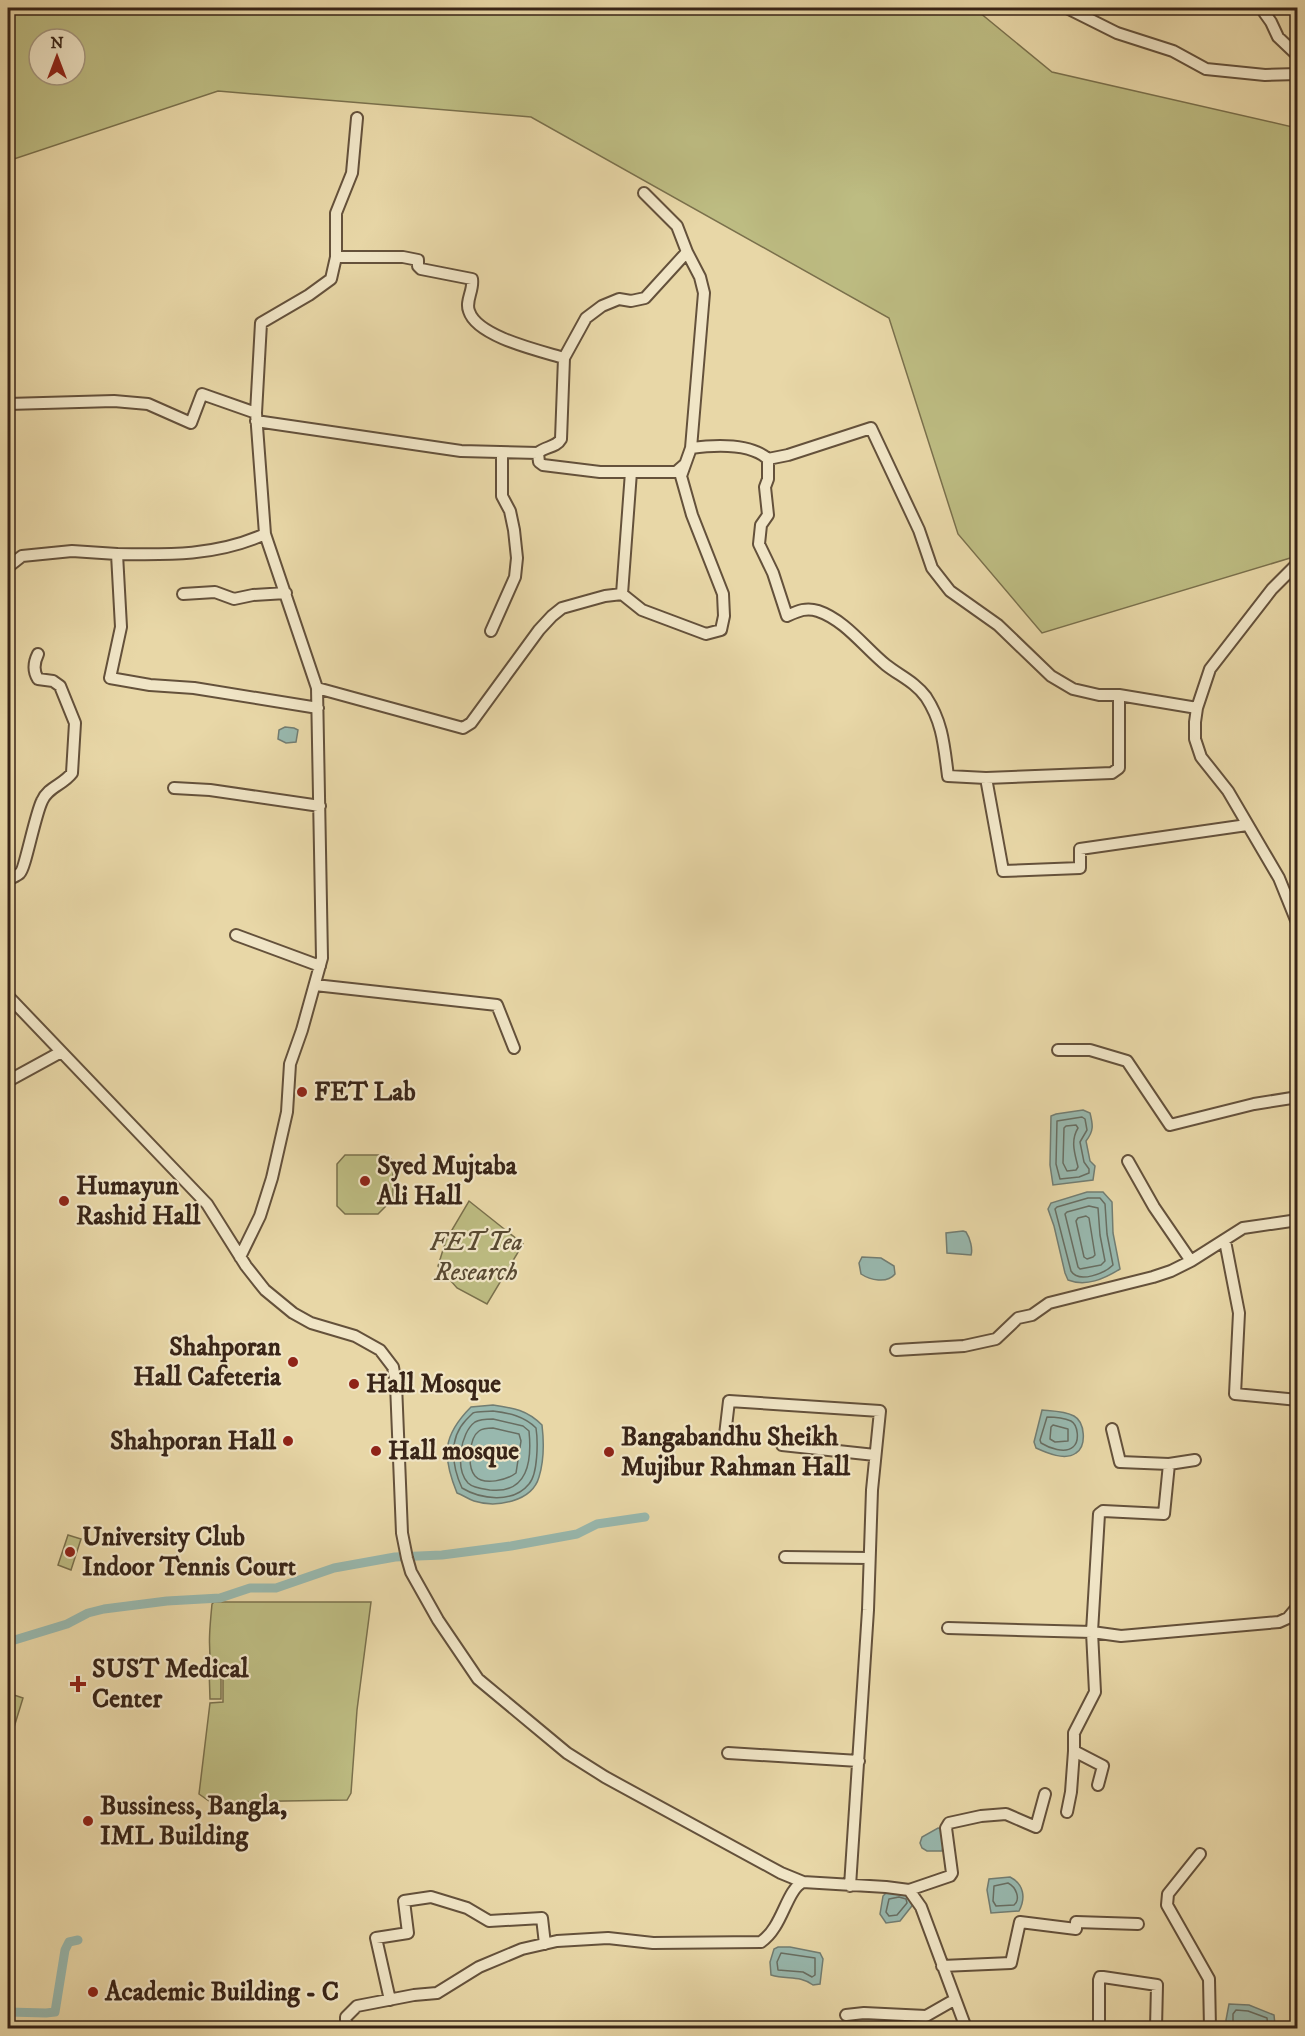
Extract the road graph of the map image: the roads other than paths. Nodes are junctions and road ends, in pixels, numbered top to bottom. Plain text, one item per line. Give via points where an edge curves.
1 (1066, 8) edge
2 (1261, 8) edge
3 (1298, 56) edge
4 (1298, 74) edge
5 (357, 118) dead end
6 (644, 193) dead end
7 (687, 252) junction
8 (336, 257) junction
9 (564, 358) junction
10 (8, 404) edge
11 (256, 417) junction
12 (692, 448) junction
13 (538, 453) junction
14 (502, 454) junction
15 (768, 459) junction
16 (687, 463) junction
17 (631, 472) junction
18 (265, 534) junction
19 (117, 554) junction
20 (1298, 563) edge
21 (8, 567) edge
22 (286, 593) junction
23 (183, 594) dead end
24 (622, 594) junction
25 (491, 631) dead end
26 (38, 654) dead end
27 (318, 688) junction
28 (1119, 695) junction
29 (318, 708) junction
30 (1197, 708) junction
31 (986, 778) junction
32 (174, 788) dead end
33 (320, 806) junction
34 (1247, 825) junction
35 (8, 880) edge
36 (1293, 905) edge
37 (1298, 925) edge
38 (236, 935) dead end
39 (320, 966) junction
40 (315, 985) junction
41 (8, 996) edge
42 (514, 1048) dead end
43 (1058, 1050) dead end
44 (61, 1052) junction
45 (8, 1081) edge
46 (1298, 1097) edge
47 (1128, 1161) dead end
48 (1298, 1220) edge
49 (1225, 1241) junction
50 (240, 1257) junction
51 (1191, 1261) junction
52 (896, 1350) dead end
53 (1298, 1400) edge
54 (1112, 1429) dead end
55 (725, 1435) dead end
56 (782, 1445) dead end
57 (875, 1455) junction
58 (1196, 1460) dead end
59 (1168, 1464) junction
60 (785, 1557) dead end
61 (869, 1558) junction
62 (1298, 1606) edge
63 (948, 1628) dead end
64 (1092, 1632) junction
65 (1074, 1751) junction
66 (728, 1753) dead end
67 (859, 1761) junction
68 (1098, 1785) dead end
69 (1045, 1794) dead end
70 (1066, 1812) dead end
71 (1200, 1854) dead end
72 (803, 1882) junction
73 (850, 1886) junction
74 (909, 1890) junction
75 (1138, 1924) dead end
76 (545, 1944) junction
77 (942, 1966) junction
78 (390, 2000) junction
79 (954, 2000) junction
80 (846, 2014) dead end
81 (346, 2028) edge
82 (966, 2028) edge
83 (1100, 2028) edge
84 (1156, 2028) edge
85 (1210, 2028) edge

1 - 4 street via 1117,33 1173,51 1206,69
2 - 3 street via 1278,37
5 - 8 street via 352,173 336,213
6 - 7 street via 677,226
7 - 9 street via 645,298 619,299 586,318
7 - 12 street via 704,292
8 - 9 street via 403,257 418,260 421,269 472,279 468,303 476,322 490,333
8 - 11 street via 331,279 325,285 261,323
9 - 13 street via 561,439
10 - 11 street via 148,404 191,423 202,394
11 - 14 street
11 - 18 street
12 - 15 street via 719,445 761,453
12 - 16 street
13 - 14 street
13 - 17 street via 543,465
14 - 25 street via 502,496 510,511 517,558 515,577
15 - 28 street via 871,428 919,530 932,568 950,591 998,625 1051,676 1073,689
15 - 31 street via 768,515 761,525 759,544 787,616 806,608 831,617 909,680 925,696 941,727 948,776
16 - 17 street via 676,472
16 - 24 street via 681,476 723,594 722,630 706,634 642,610
17 - 24 street
18 - 19 street via 243,544 181,555
18 - 22 street
19 - 21 street via 72,551 22,556
19 - 29 street via 121,627 110,678
20 - 30 street via 1272,588 1210,669
22 - 23 street via 234,599 214,592
22 - 27 street
24 - 27 street via 562,608 552,616 471,723 463,728
26 - 35 street via 34,666 38,679 60,686 75,723 72,773 47,792 32,826 25,865 21,873
27 - 29 street
28 - 30 street
28 - 31 street via 1119,768 1112,773
29 - 33 street
30 - 34 street via 1195,739 1201,757 1228,791
31 - 34 street via 1002,871 1080,868 1080,849
32 - 33 street
33 - 39 street
34 - 36 street
36 - 37 street
38 - 39 street
39 - 40 street
40 - 42 street via 496,1005
40 - 50 street via 290,1064 287,1112 272,1178 260,1216
41 - 44 street
43 - 46 street via 1090,1050 1126,1061 1170,1125
44 - 45 street
44 - 50 street via 207,1204
47 - 51 street
48 - 49 street via 1244,1228
49 - 51 street
49 - 53 street via 1239,1313 1235,1394
50 - 72 street via 265,1290 293,1313 365,1341 390,1361 396,1384 406,1556 438,1620 478,1678 567,1753 605,1777
51 - 52 street via 1153,1277 1049,1304 1032,1315 1018,1318 996,1339 964,1346
54 - 59 street via 1120,1462
55 - 57 street via 729,1401 880,1411
56 - 57 street
57 - 61 street
58 - 59 street
59 - 64 street via 1164,1514 1099,1514
60 - 61 street
61 - 67 street
62 - 64 street via 1279,1622 1121,1636
63 - 64 street
64 - 65 street via 1095,1692 1074,1733
65 - 68 street via 1103,1766
65 - 70 street
66 - 67 street
67 - 73 street
69 - 74 street via 1036,1827 1006,1815 949,1823 946,1828 952,1873
71 - 85 street via 1168,1894 1167,1905 1209,1979
72 - 73 street
72 - 76 street via 796,1886 771,1936 761,1942 653,1943 587,1938
73 - 74 street
74 - 77 street via 921,1907
75 - 77 street via 1076,1922 1076,1929 1020,1922 1011,1963
76 - 78 street via 479,1967 438,1993
76 - 78 street via 542,1918 489,1921 431,1896 404,1901 408,1933 376,1938
77 - 79 street
78 - 81 street via 357,2006 346,2018
79 - 80 street via 926,2016
79 - 82 street
83 - 84 street via 1099,1980 1103,1977 1156,1984

